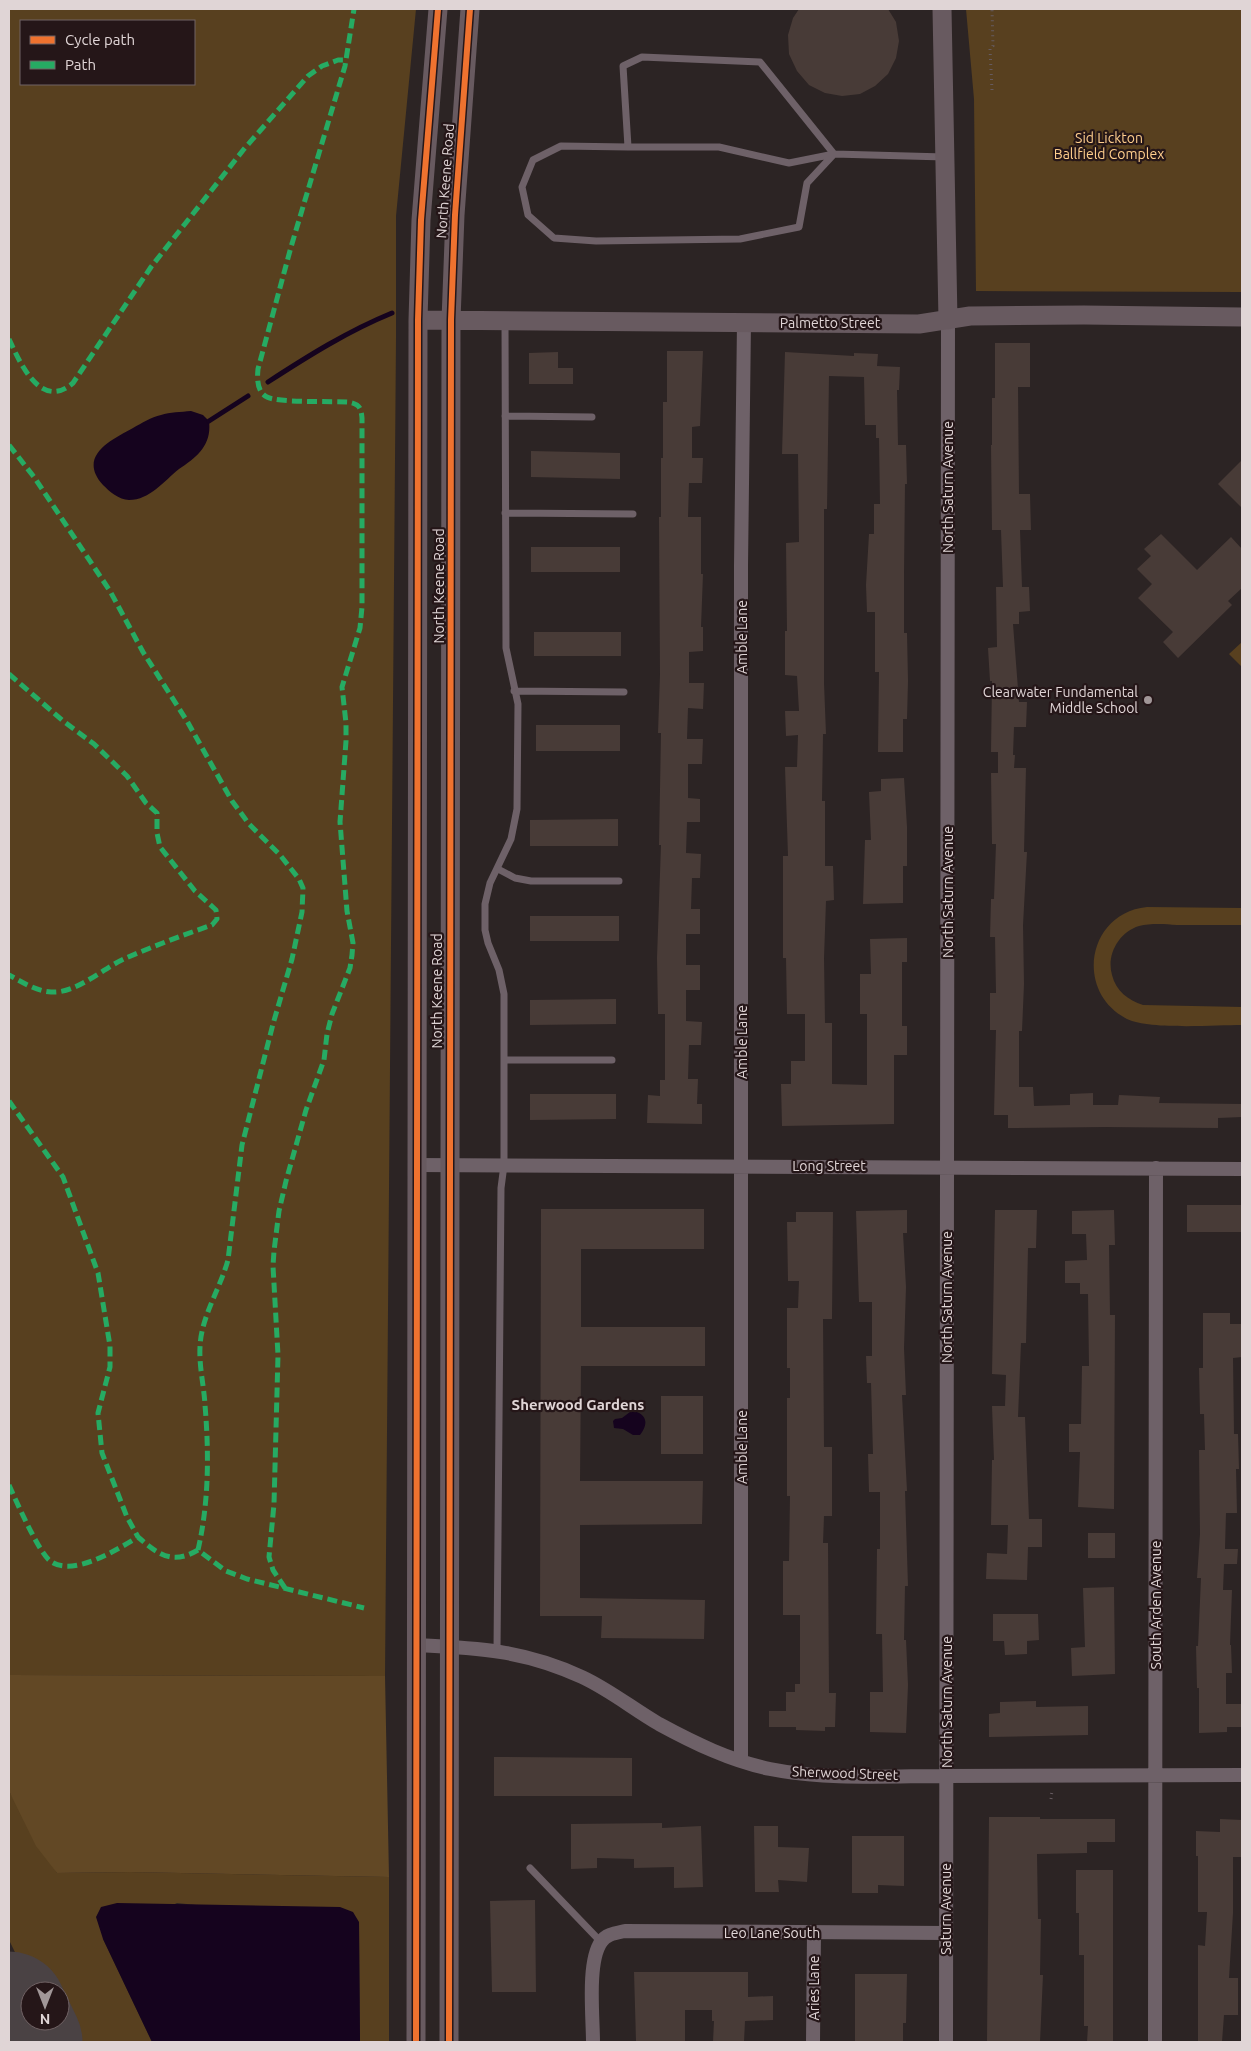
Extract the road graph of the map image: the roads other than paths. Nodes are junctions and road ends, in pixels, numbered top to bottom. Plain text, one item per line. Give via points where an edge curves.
1 (438, 9) edge
2 (470, 9) edge
3 (942, 9) edge
4 (628, 147) junction
5 (834, 154) junction
6 (945, 157) junction
7 (1242, 317) edge
8 (418, 320) junction
9 (451, 320) junction
10 (948, 320) junction
11 (505, 321) junction
12 (744, 322) junction
13 (505, 416) junction
14 (592, 417) dead end
15 (505, 513) junction
16 (633, 514) dead end
17 (514, 691) junction
18 (624, 692) dead end
19 (498, 869) junction
20 (619, 881) dead end
21 (504, 1060) junction
22 (612, 1060) dead end
23 (416, 1165) junction
24 (450, 1165) junction
25 (504, 1165) junction
26 (743, 1166) junction
27 (947, 1167) junction
28 (1156, 1168) junction
29 (1242, 1169) edge
30 (415, 1645) junction
31 (450, 1647) junction
32 (498, 1650) junction
33 (741, 1761) junction
34 (1156, 1775) junction
35 (1242, 1775) edge
36 (947, 1776) junction
37 (530, 1868) dead end
38 (814, 1933) junction
39 (946, 1933) junction
40 (601, 1942) junction
41 (416, 2042) edge
42 (449, 2042) edge
43 (593, 2042) edge
44 (813, 2042) edge
45 (946, 2042) edge
46 (1155, 2042) edge

1 - 8 main road, North Keene Road via 421,220
2 - 9 main road, North Keene Road via 454,215
3 - 6 main road, North Saturn Avenue
4 - 5 lane via 719,147 789,164
4 - 5 lane via 623,66 642,57 760,62
4 - 5 lane via 561,146 533,160 522,187 528,215 554,238 596,241 740,239 799,227 807,183
5 - 6 lane
6 - 10 main road, North Saturn Avenue
7 - 10 main road, Palmetto Street via 970,316
8 - 9 main road, Palmetto Street
8 - 23 main road, North Keene Road
9 - 11 main road, Palmetto Street
9 - 24 main road, North Keene Road
10 - 12 main road, Palmetto Street via 919,324
10 - 27 street, North Saturn Avenue
11 - 12 main road, Palmetto Street
11 - 13 lane
12 - 26 street, Amble Lane via 741,566
13 - 14 lane
13 - 15 lane
15 - 16 lane
15 - 17 lane via 506,648
17 - 18 lane
17 - 19 lane via 518,704 517,809 511,839
19 - 20 lane via 515,878 531,881
19 - 21 lane via 490,883 485,904 485,930 504,994
21 - 22 lane
21 - 25 lane
23 - 24 street, Long Street
23 - 30 main road, North Keene Road
24 - 25 street, Long Street
24 - 31 main road, North Keene Road
25 - 26 street, Long Street
25 - 32 lane via 500,1188
26 - 27 street, Long Street
26 - 33 street, Amble Lane
27 - 28 street, Long Street
27 - 36 street, North Saturn Avenue
28 - 29 street, Long Street
28 - 34 street, South Arden Avenue
30 - 31 street, Sherwood Street
30 - 41 main road, North Keene Road
31 - 32 street, Sherwood Street
31 - 42 main road, North Keene Road
32 - 33 street, Sherwood Street via 542,1661 583,1677 667,1728
33 - 36 street, Sherwood Street via 806,1774
34 - 35 street, Sherwood Street
34 - 36 street, Sherwood Street
34 - 46 street, South Arden Avenue
36 - 39 street, Saturn Avenue
37 - 40 lane
38 - 39 street, Leo Lane South
38 - 40 street, Leo Lane South via 625,1931 610,1935
38 - 44 street, Aries Lane
39 - 45 street, Saturn Avenue
40 - 43 street via 593,1962

